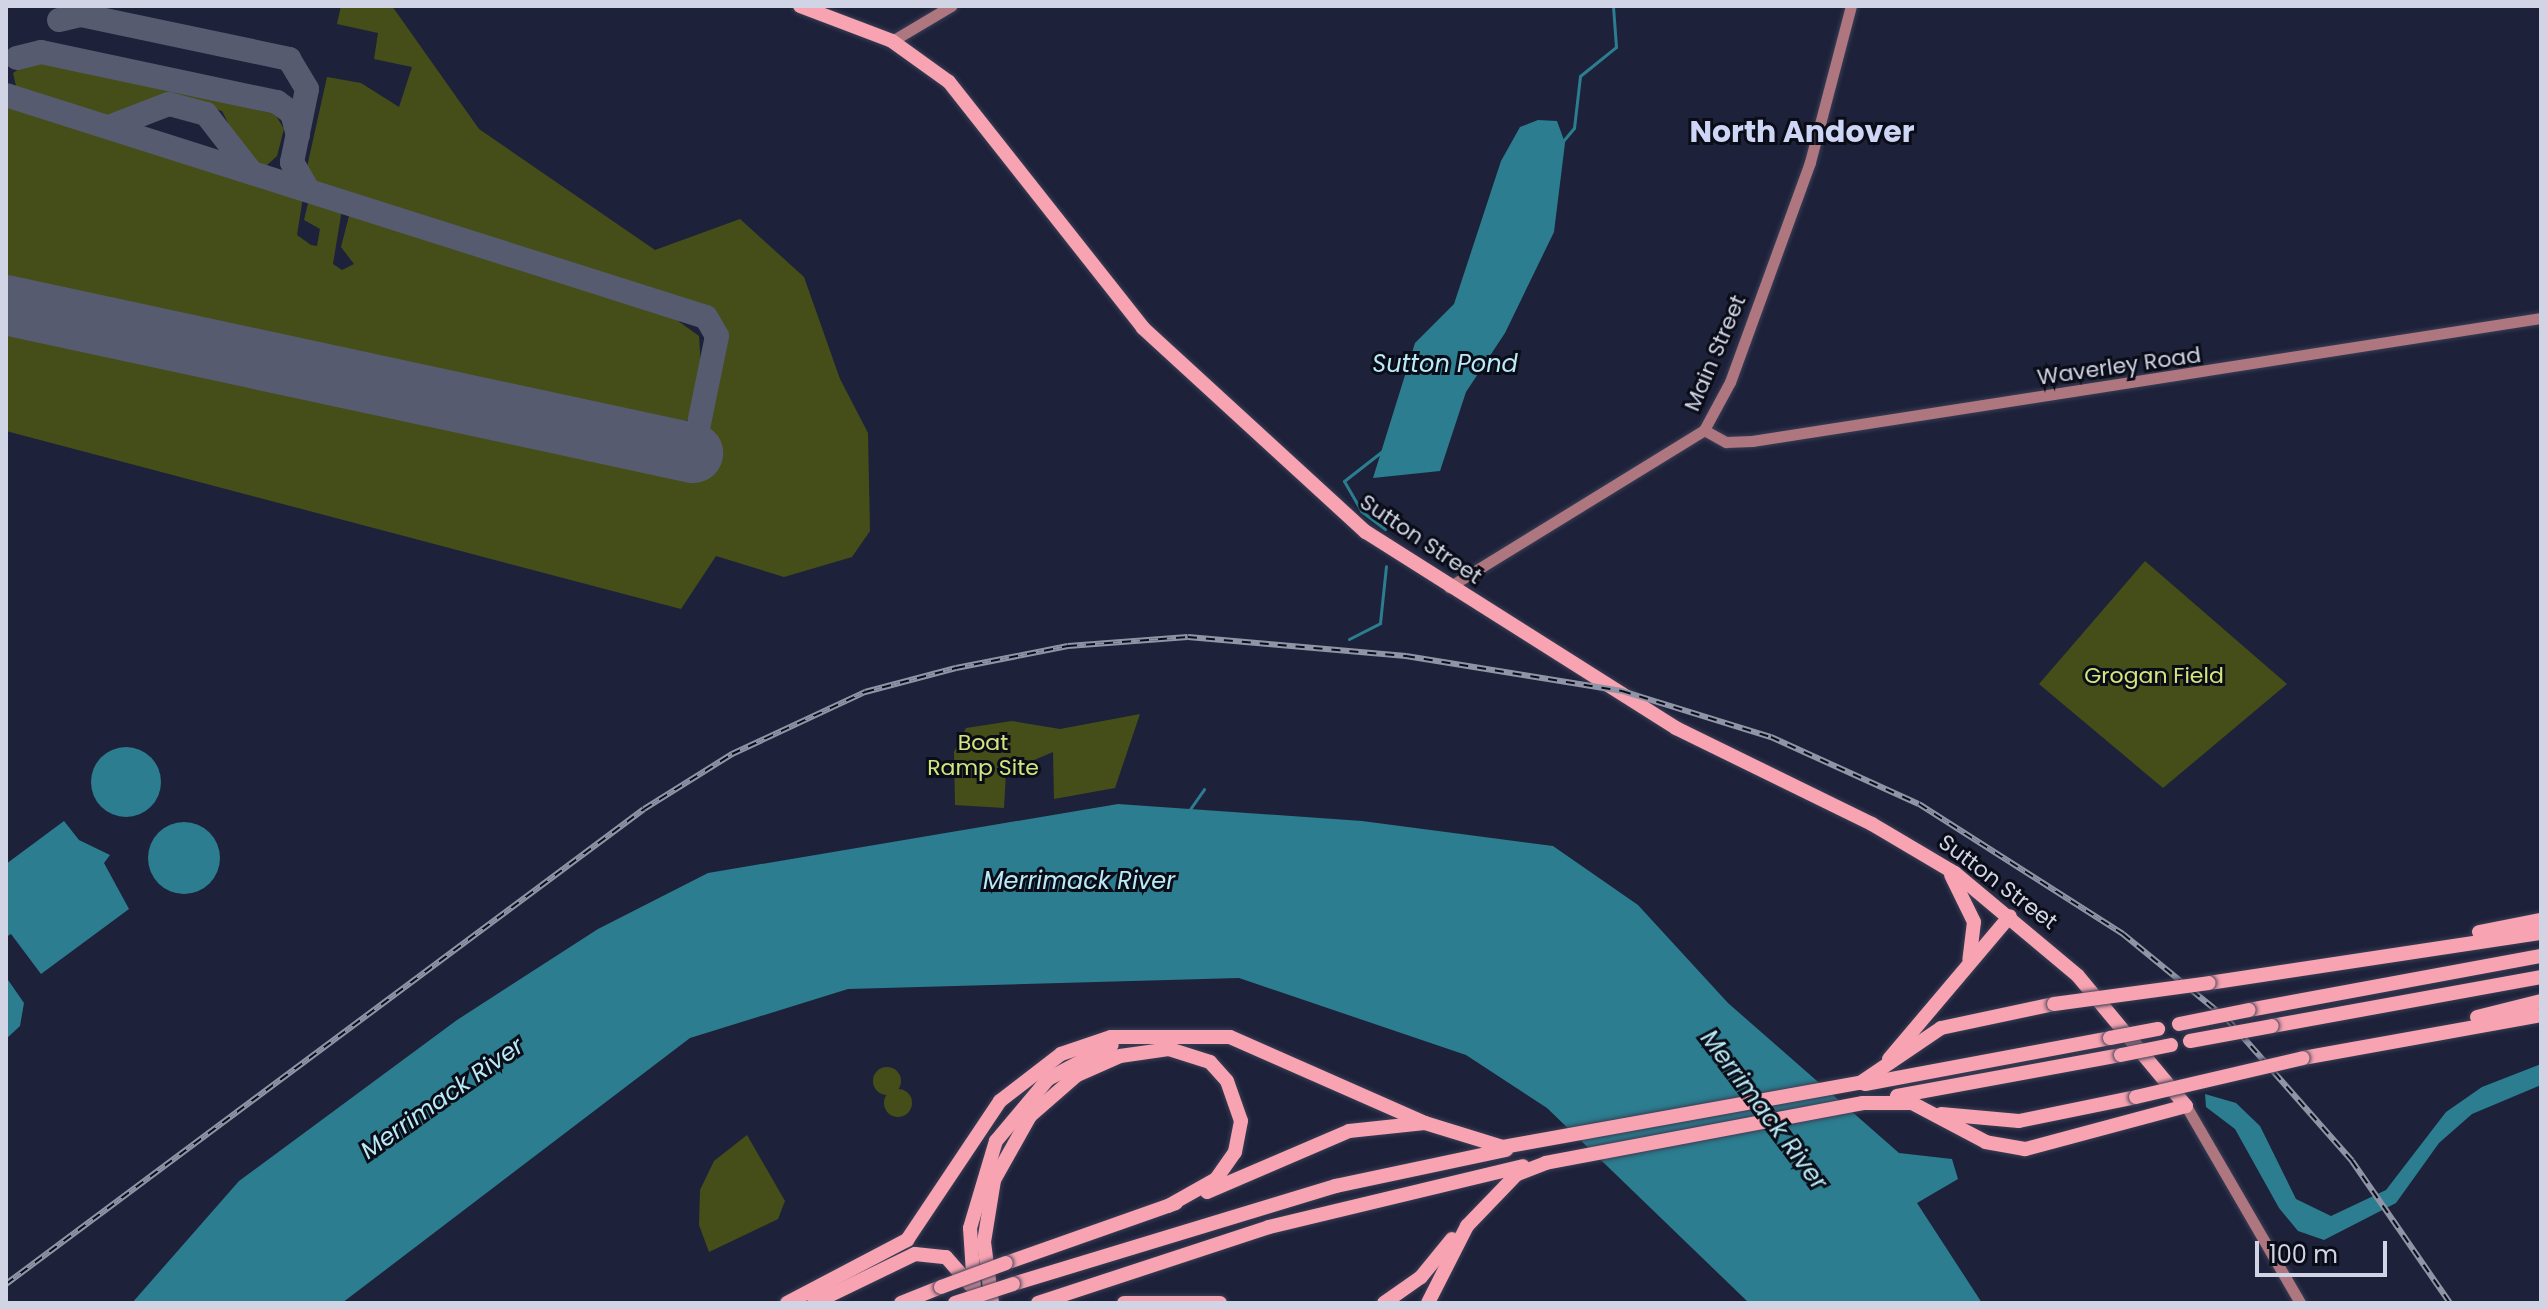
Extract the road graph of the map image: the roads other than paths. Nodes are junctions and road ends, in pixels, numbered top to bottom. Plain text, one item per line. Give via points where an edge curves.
1 (800, 6) edge
2 (951, 6) edge
3 (1851, 6) edge
4 (892, 41) junction
5 (2541, 318) edge
6 (1704, 430) junction
7 (1449, 587) junction
8 (1947, 868) junction
9 (2010, 916) junction
10 (2541, 920) edge
11 (2541, 933) edge
12 (2418, 946) junction
13 (2541, 956) edge
14 (1964, 972) junction
15 (2541, 977) edge
16 (2541, 1001) edge
17 (2541, 1015) edge
18 (1131, 1037) junction
19 (2400, 1038) junction
20 (1884, 1067) junction
21 (2186, 1106) junction
22 (1933, 1112) junction
23 (1425, 1123) junction
24 (1168, 1206) junction
25 (1467, 1226) junction
26 (973, 1296) edge
27 (787, 1303) edge
28 (814, 1303) edge
29 (901, 1303) edge
30 (955, 1303) edge
31 (992, 1303) edge
32 (1038, 1303) edge
33 (1124, 1303) edge
34 (1220, 1303) edge
35 (1384, 1303) edge
36 (1428, 1303) edge
37 (2300, 1303) edge

1 - 4 highway, Sutton Street
2 - 4 main road
3 - 6 main road, Main Street via 1810,162 1730,382
4 - 7 highway, Sutton Street via 968,100 1103,281 1169,354 1349,519
5 - 6 main road, Waverley Road via 1752,441 1726,442
6 - 7 main road, Main Street
7 - 8 highway, Sutton Street via 1676,728
8 - 9 highway, Sutton Street
8 - 14 highway via 1974,922
9 - 14 highway
9 - 21 highway, Sutton Street via 2106,1007
10 - 12 highway
11 - 12 highway
12 - 20 highway, bridge via 2054,1004 1941,1028
13 - 30 highway, bridge via 1336,1186
14 - 20 highway
15 - 32 highway, bridge via 1500,1171 1269,1227
16 - 19 highway
17 - 19 highway
18 - 23 highway via 1230,1037
18 - 26 highway via 1058,1071 1007,1123 974,1205
18 - 27 highway via 1091,1042 1029,1074 1000,1101 907,1240
19 - 22 highway, bridge via 2019,1121
20 - 23 highway via 1860,1083 1532,1144 1479,1143
21 - 22 highway via 2025,1149 1986,1142
21 - 37 main road
22 - 25 highway via 1912,1103 1863,1103 1546,1163 1517,1174
23 - 24 highway via 1349,1131
24 - 29 highway, bridge
24 - 31 highway via 1216,1179 1235,1152 1241,1121 1227,1081 1210,1062 1169,1049 1120,1056 1077,1075 1030,1116 994,1180 984,1227
25 - 35 highway via 1421,1277
25 - 36 highway
26 - 28 highway via 946,1257 915,1254
33 - 34 highway

